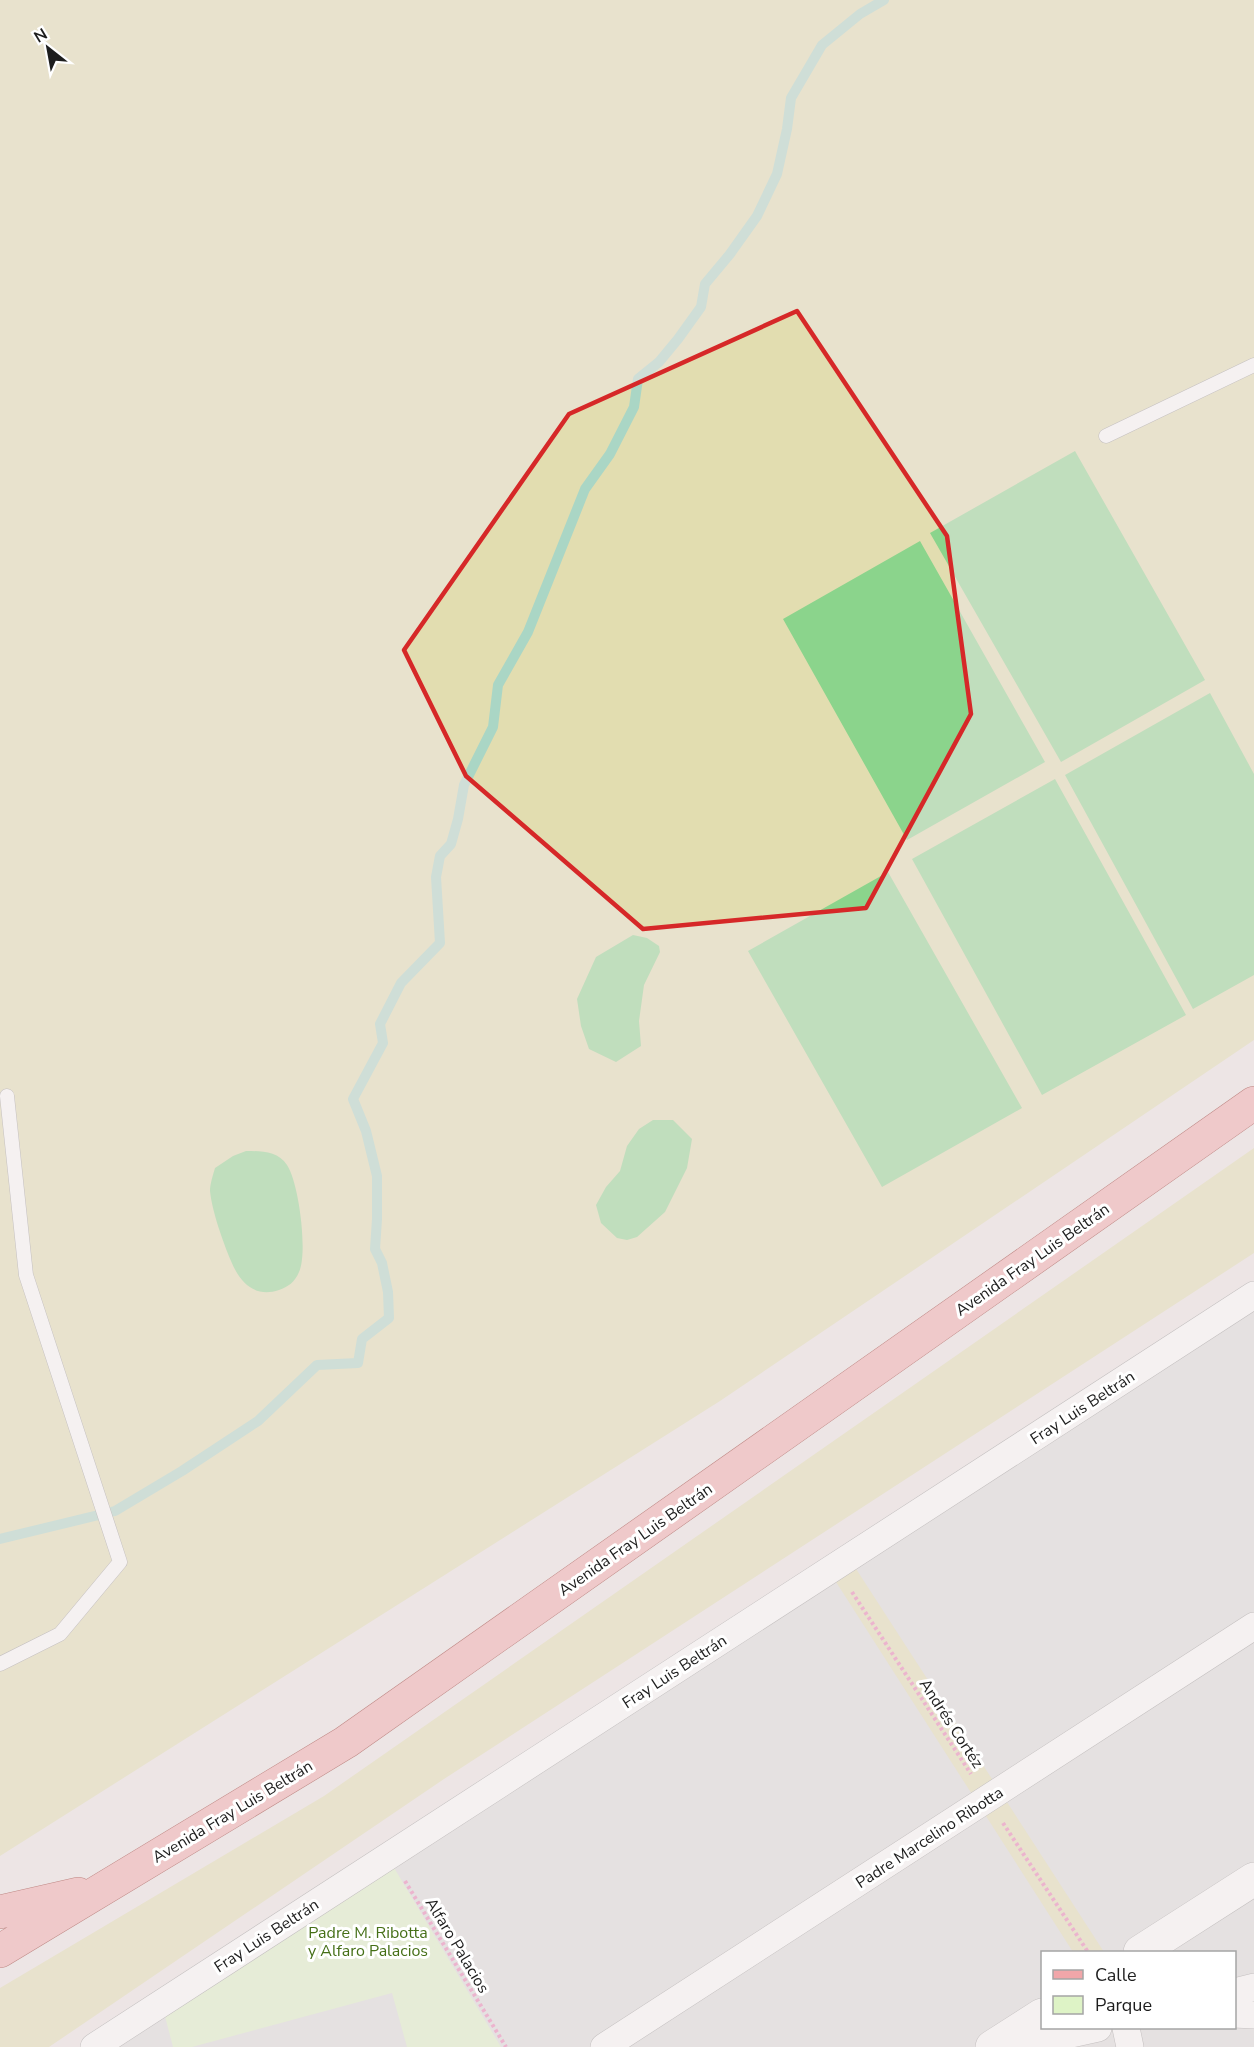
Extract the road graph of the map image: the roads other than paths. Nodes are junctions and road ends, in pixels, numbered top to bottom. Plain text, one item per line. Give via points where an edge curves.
1 (1254, 365) edge
2 (1106, 436) dead end
3 (7, 1096) dead end
4 (1254, 1103) edge
5 (1254, 1296) edge
6 (1254, 1626) edge
7 (0, 1664) edge
8 (1254, 1879) edge
9 (106, 1887) junction
10 (0, 1912) edge
11 (0, 1951) edge
12 (1143, 1951) edge
13 (1254, 1987) edge
14 (1236, 1992) edge
15 (1236, 2014) edge
16 (1254, 2015) edge
17 (1041, 2016) edge
18 (1094, 2029) edge
19 (1126, 2029) edge
20 (94, 2047) edge
21 (604, 2047) edge
22 (992, 2047) edge
23 (1013, 2047) edge
24 (1130, 2047) edge

1 - 2 lane
3 - 7 lane via 26,1275 120,1562 60,1634
4 - 9 main road, Avenida Fray Luis Beltrán via 346,1742
5 - 20 street, Fray Luis Beltrán
6 - 21 street, Padre Marcelino Ribotta
8 - 12 street
9 - 10 main road
9 - 11 main road, Avenida Fray Luis Beltrán
13 - 14 street
15 - 16 street
17 - 22 street
18 - 23 street
19 - 24 street

